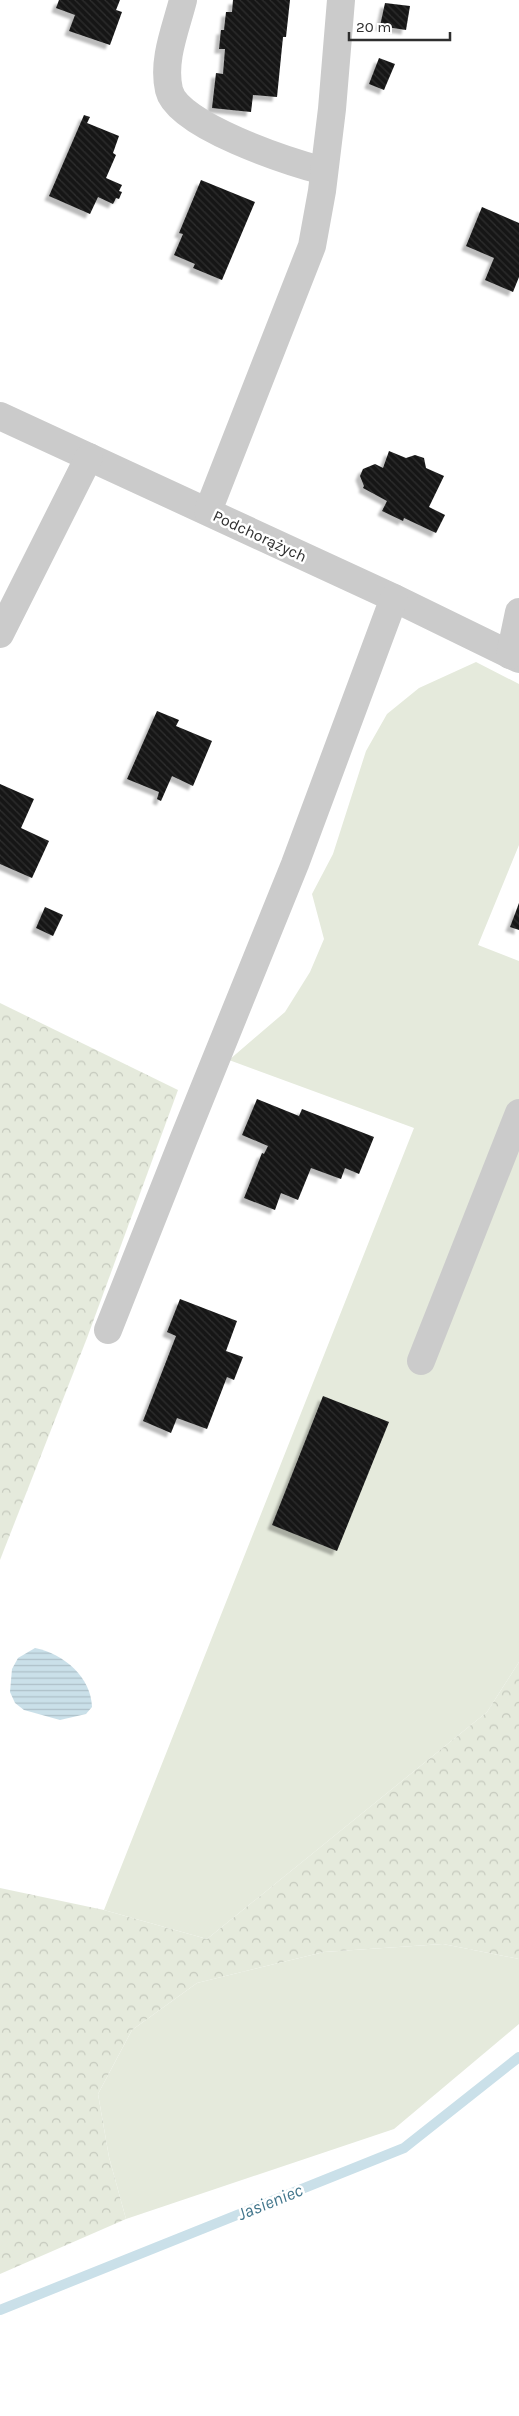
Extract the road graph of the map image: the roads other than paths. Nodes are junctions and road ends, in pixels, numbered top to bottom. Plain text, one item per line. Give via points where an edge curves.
1 (183, 0) edge
2 (341, 0) edge
3 (324, 170) junction
4 (0, 416) edge
5 (89, 457) junction
6 (208, 511) junction
7 (394, 598) junction
8 (519, 612) edge
9 (0, 634) edge
10 (514, 657) edge
11 (519, 1113) edge
12 (108, 1330) dead end
13 (421, 1361) dead end

1 - 3 street via 166,66 169,92 185,114 236,140
2 - 3 street
3 - 6 street via 309,255
4 - 5 street, Podchorążych
5 - 6 street, Podchorążych
5 - 9 street
6 - 7 street, Podchorążych
7 - 10 street, Podchorążych
7 - 12 street via 295,864
8 - 10 street
11 - 13 street

